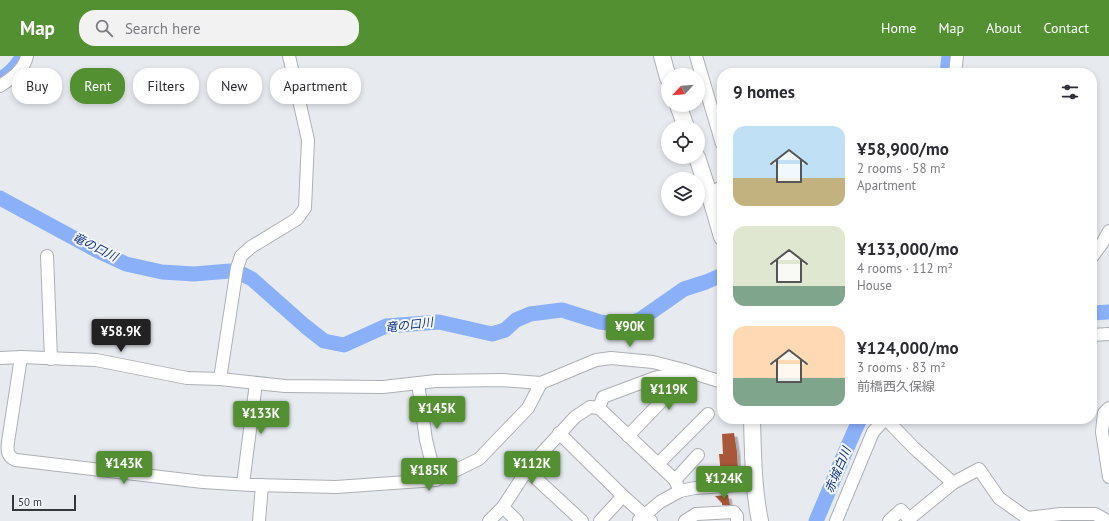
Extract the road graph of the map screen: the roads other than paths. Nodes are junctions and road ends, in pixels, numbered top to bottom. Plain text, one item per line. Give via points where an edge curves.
1 (27, 56) edge
2 (289, 56) edge
3 (662, 56) edge
4 (696, 56) edge
5 (957, 56) edge
6 (665, 68) edge
7 (956, 68) edge
8 (0, 86) edge
9 (717, 127) edge
10 (701, 164) edge
11 (716, 190) edge
12 (1109, 231) edge
13 (1106, 245) edge
14 (1097, 253) edge
15 (47, 256) dead end
16 (1109, 334) edge
17 (1097, 335) edge
18 (21, 357) junction
19 (0, 358) edge
20 (51, 359) junction
21 (684, 370) junction
22 (220, 379) junction
23 (717, 380) edge
24 (256, 383) junction
25 (418, 383) junction
26 (541, 383) junction
27 (599, 408) junction
28 (1109, 408) edge
29 (708, 414) dead end
30 (752, 424) edge
31 (880, 424) edge
32 (891, 424) edge
33 (559, 433) junction
34 (628, 436) junction
35 (4, 452) edge
36 (698, 455) dead end
37 (658, 464) junction
38 (527, 470) junction
39 (1109, 477) edge
40 (436, 480) junction
41 (675, 480) junction
42 (953, 483) junction
43 (243, 484) junction
44 (755, 484) junction
45 (262, 485) junction
46 (680, 491) junction
47 (623, 496) junction
48 (503, 507) junction
49 (645, 519) edge
50 (910, 520) edge
51 (259, 521) edge
52 (490, 521) edge
53 (517, 521) edge
54 (582, 521) edge
55 (600, 521) edge
56 (685, 521) edge
57 (737, 521) edge
58 (760, 521) edge
59 (836, 521) edge
60 (890, 521) edge
61 (1108, 521) edge

1 - 8 street via 21,69
2 - 22 street via 308,140 304,208 297,219 241,256
3 - 6 main road
4 - 9 street
5 - 7 street
10 - 11 main road
12 - 13 street
13 - 14 street
15 - 20 street
16 - 17 street
18 - 19 street
18 - 20 street
18 - 35 street via 8,442
20 - 22 street via 96,360 187,378
21 - 23 street
21 - 26 street via 653,362 611,358 596,360
21 - 27 street via 654,378 603,398
21 - 34 street via 678,384
22 - 24 street
24 - 25 street via 285,386 383,387
24 - 43 street
25 - 26 street via 502,380
25 - 40 street via 426,440
26 - 40 street via 528,408 479,458
27 - 33 street via 590,407
27 - 34 street
28 - 39 street via 1104,413 1102,432
29 - 37 street
30 - 44 main road
31 - 59 street via 873,432
32 - 42 street
33 - 38 street
33 - 47 street
34 - 37 street
35 - 43 street via 16,460 203,482
36 - 41 street
37 - 41 street
38 - 48 street
38 - 54 street
40 - 45 street via 336,487
41 - 46 street
42 - 50 street
42 - 61 street via 979,469 999,498 1027,518 1095,514
43 - 45 street
44 - 46 street
44 - 58 main road
45 - 51 street
46 - 49 street via 660,502
47 - 49 street
47 - 55 street
48 - 52 street
48 - 53 street
50 - 60 street via 900,510
56 - 57 street via 696,514 734,512

